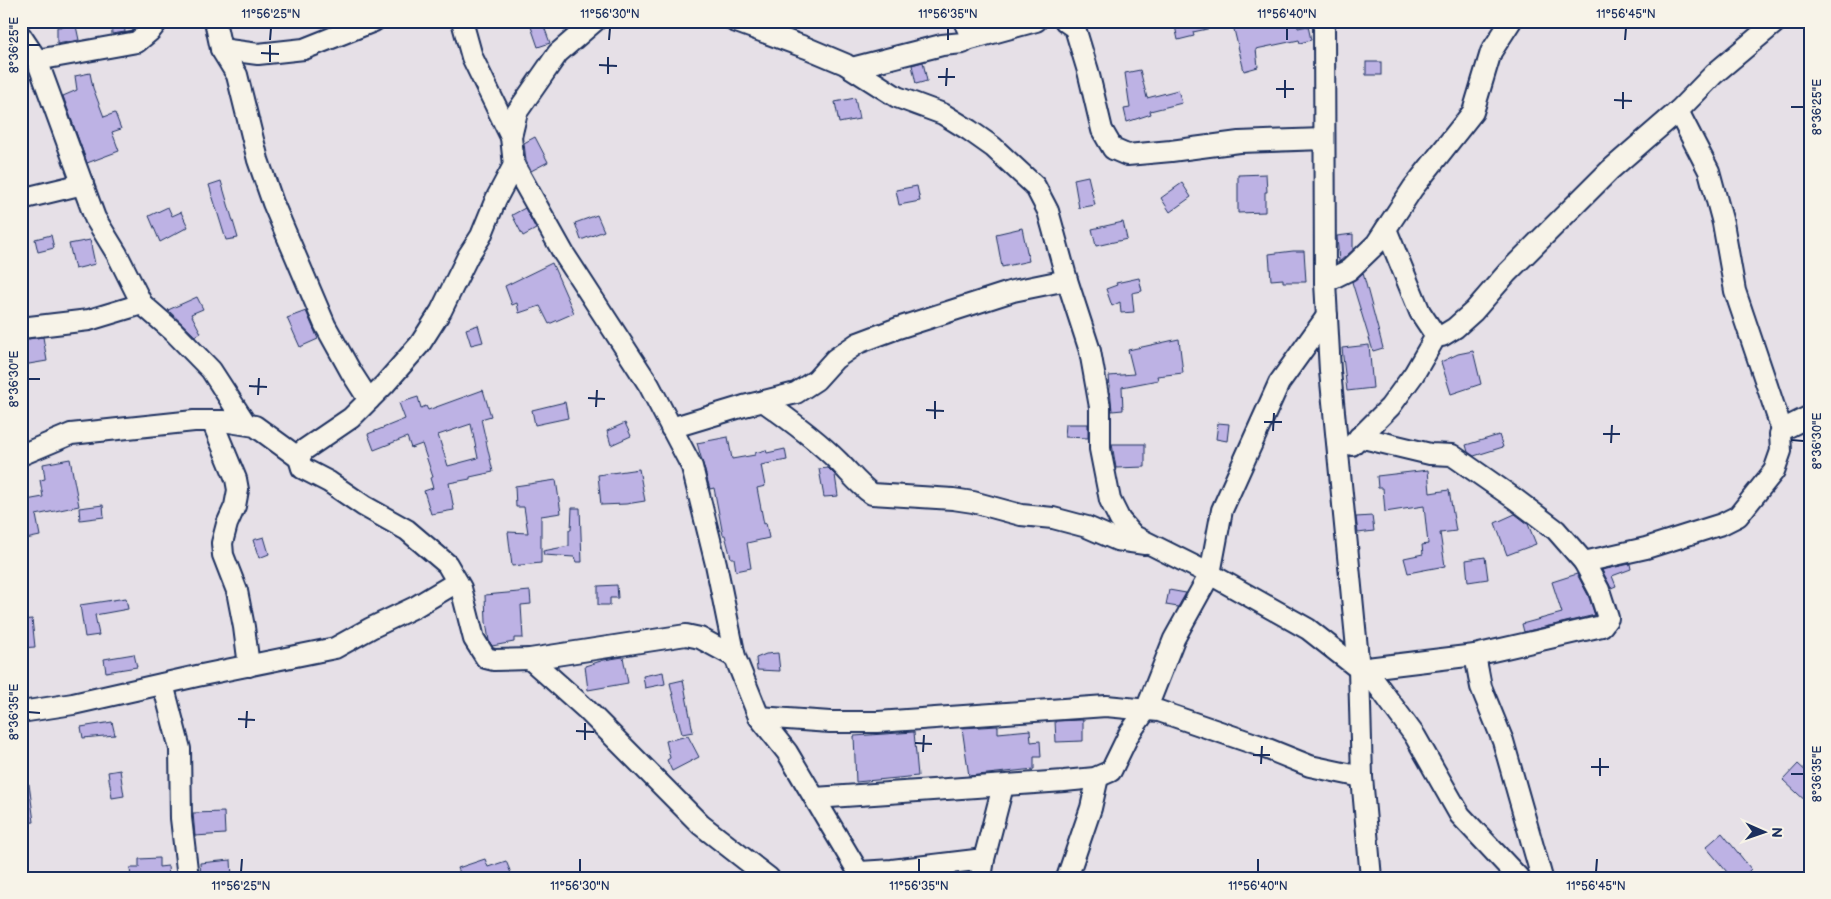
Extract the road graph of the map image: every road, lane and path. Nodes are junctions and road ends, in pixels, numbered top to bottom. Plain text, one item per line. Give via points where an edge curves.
1 (158, 21) edge
2 (215, 21) edge
3 (374, 21) edge
4 (462, 21) edge
5 (595, 21) edge
6 (734, 21) edge
7 (1036, 21) edge
8 (1065, 21) edge
9 (1324, 21) edge
10 (1511, 21) edge
11 (1777, 21) edge
12 (966, 31) edge
13 (21, 36) edge
14 (221, 48) junction
15 (37, 60) junction
16 (852, 68) junction
17 (1678, 111) junction
18 (511, 137) junction
19 (1324, 139) junction
20 (514, 165) junction
21 (83, 184) junction
22 (21, 199) edge
23 (1386, 229) junction
24 (1067, 280) junction
25 (1325, 282) junction
26 (142, 304) junction
27 (1327, 316) junction
28 (21, 328) edge
29 (1436, 336) junction
30 (369, 400) junction
31 (763, 401) junction
32 (1810, 416) edge
33 (212, 421) junction
34 (246, 424) junction
35 (672, 428) junction
36 (1782, 430) junction
37 (1359, 437) junction
38 (21, 455) edge
39 (1339, 457) junction
40 (299, 458) junction
41 (1150, 544) junction
42 (1584, 562) junction
43 (1210, 574) junction
44 (457, 582) junction
45 (1475, 655) junction
46 (735, 657) junction
47 (530, 660) junction
48 (249, 666) junction
49 (1362, 669) junction
50 (163, 684) junction
51 (1146, 710) junction
52 (21, 712) edge
53 (759, 717) junction
54 (1098, 776) junction
55 (1362, 777) junction
56 (1003, 786) junction
57 (815, 798) junction
58 (982, 869) edge
59 (861, 875) edge
60 (188, 878) edge
61 (769, 878) edge
62 (1067, 878) edge
63 (1371, 878) edge
64 (1519, 878) edge
65 (1542, 878) edge

1 - 15 street via 137,42
2 - 14 street
3 - 14 street via 304,48 258,54
4 - 18 street via 472,57
5 - 18 street via 558,53 517,112
6 - 16 street
7 - 12 street
8 - 19 street via 1075,28 1102,130 1113,149 1127,155 1239,142
9 - 19 street
10 - 23 street via 1491,52 1473,112 1413,188
11 - 17 street via 1714,74
12 - 16 street via 963,43 942,45
13 - 15 street
14 - 30 street via 238,75 258,160 306,284 325,325
15 - 21 street
16 - 24 street via 897,97 943,114 969,130 993,147 1034,186 1048,211
17 - 29 street via 1610,170 1507,272 1474,311 1455,328
17 - 36 street via 1709,171 1723,223 1735,291
18 - 20 street
19 - 25 street
20 - 30 street via 441,311 420,344
20 - 35 street via 564,254 649,385
21 - 22 street
21 - 26 street via 95,218
23 - 25 street via 1376,244 1349,270
23 - 29 street via 1420,312
24 - 31 street via 1013,291 858,343 796,393
24 - 41 street via 1090,351 1100,407 1100,449 1110,500 1129,531
25 - 27 street
26 - 28 street via 89,320
26 - 34 street via 211,370
27 - 39 street
27 - 43 street via 1279,382 1230,490 1222,510
29 - 37 street via 1390,407
30 - 40 street via 351,418 304,450
31 - 35 street
31 - 41 street via 801,428 872,494 974,502 1021,515 1053,518 1117,540
32 - 36 street
33 - 34 street
33 - 38 street via 70,434
33 - 48 street via 238,490 222,543 223,555 237,591
34 - 40 street via 255,426
35 - 46 street via 692,467
36 - 42 street via 1781,451 1774,471 1738,516 1646,548
37 - 39 street
37 - 42 street via 1430,454 1452,455 1556,530
39 - 49 street
40 - 44 street via 302,468 407,530 447,564
41 - 43 street
42 - 45 street via 1599,590 1608,618 1602,626
43 - 49 street via 1308,629
43 - 51 street via 1174,639
44 - 47 street via 474,640 486,658
44 - 48 street via 335,648
45 - 49 street
45 - 65 street via 1481,687 1503,741
46 - 47 street via 700,638 686,635
46 - 53 street
47 - 61 street via 586,709 702,825
48 - 50 street
49 - 55 street
49 - 64 street via 1415,736 1460,815
50 - 52 street
50 - 60 street via 180,749 181,818
51 - 53 street via 1106,706 878,722
51 - 54 street via 1129,734 1111,770
51 - 55 street via 1205,726 1310,766
53 - 57 street via 787,752
54 - 56 street
54 - 62 street via 1091,808
55 - 63 street
56 - 57 street
56 - 58 street
57 - 59 street
58 - 59 street via 892,870

